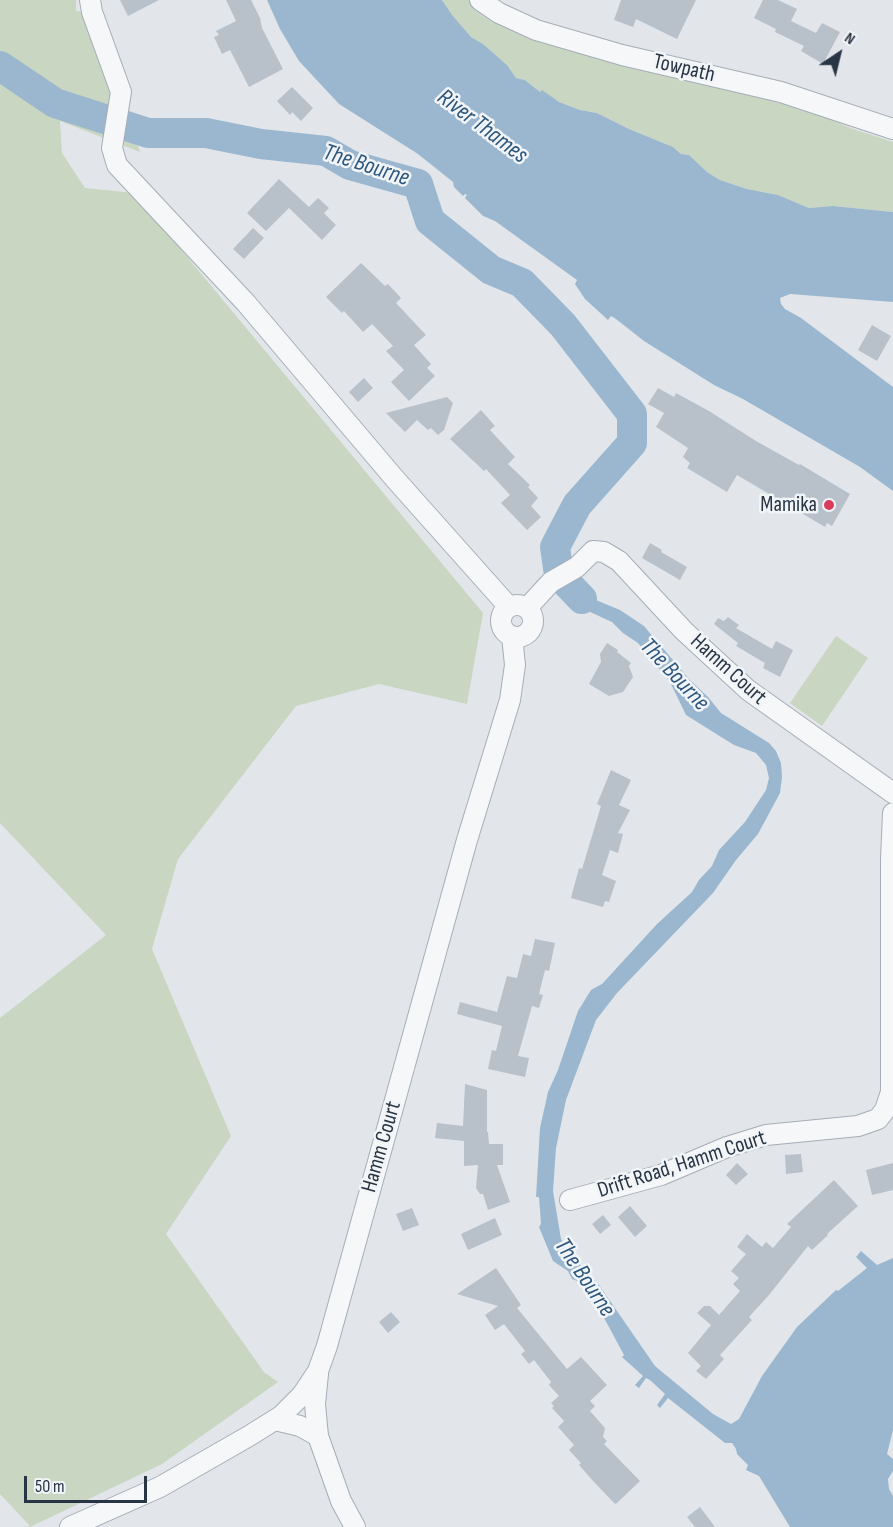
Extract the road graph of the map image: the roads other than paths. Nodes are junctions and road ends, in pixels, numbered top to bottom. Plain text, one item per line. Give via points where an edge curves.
1 (90, 0) edge
2 (480, 0) edge
3 (893, 129) edge
4 (518, 608) junction
5 (893, 793) edge
6 (893, 813) edge
7 (570, 1200) dead end
8 (318, 1371) junction
9 (275, 1420) junction
10 (318, 1436) junction
11 (70, 1527) edge
12 (355, 1527) edge

1 - 4 street via 121,92 112,148 117,165 246,303 395,479
2 - 3 street, Towpath via 536,30 622,55 781,92
4 - 5 street, Hamm Court via 577,567 593,551 604,552 619,561 684,631 748,690
4 - 8 street, Hamm Court via 532,617 531,628 523,636 512,636 515,664 510,700
6 - 7 street, Drift Road, Hamm Court via 891,1092 878,1119 858,1126 766,1135 660,1175
8 - 9 street, Hamm Court via 302,1395
8 - 10 street
9 - 10 street via 300,1426
9 - 11 street, Hamm Court via 160,1487
10 - 12 street via 340,1501

